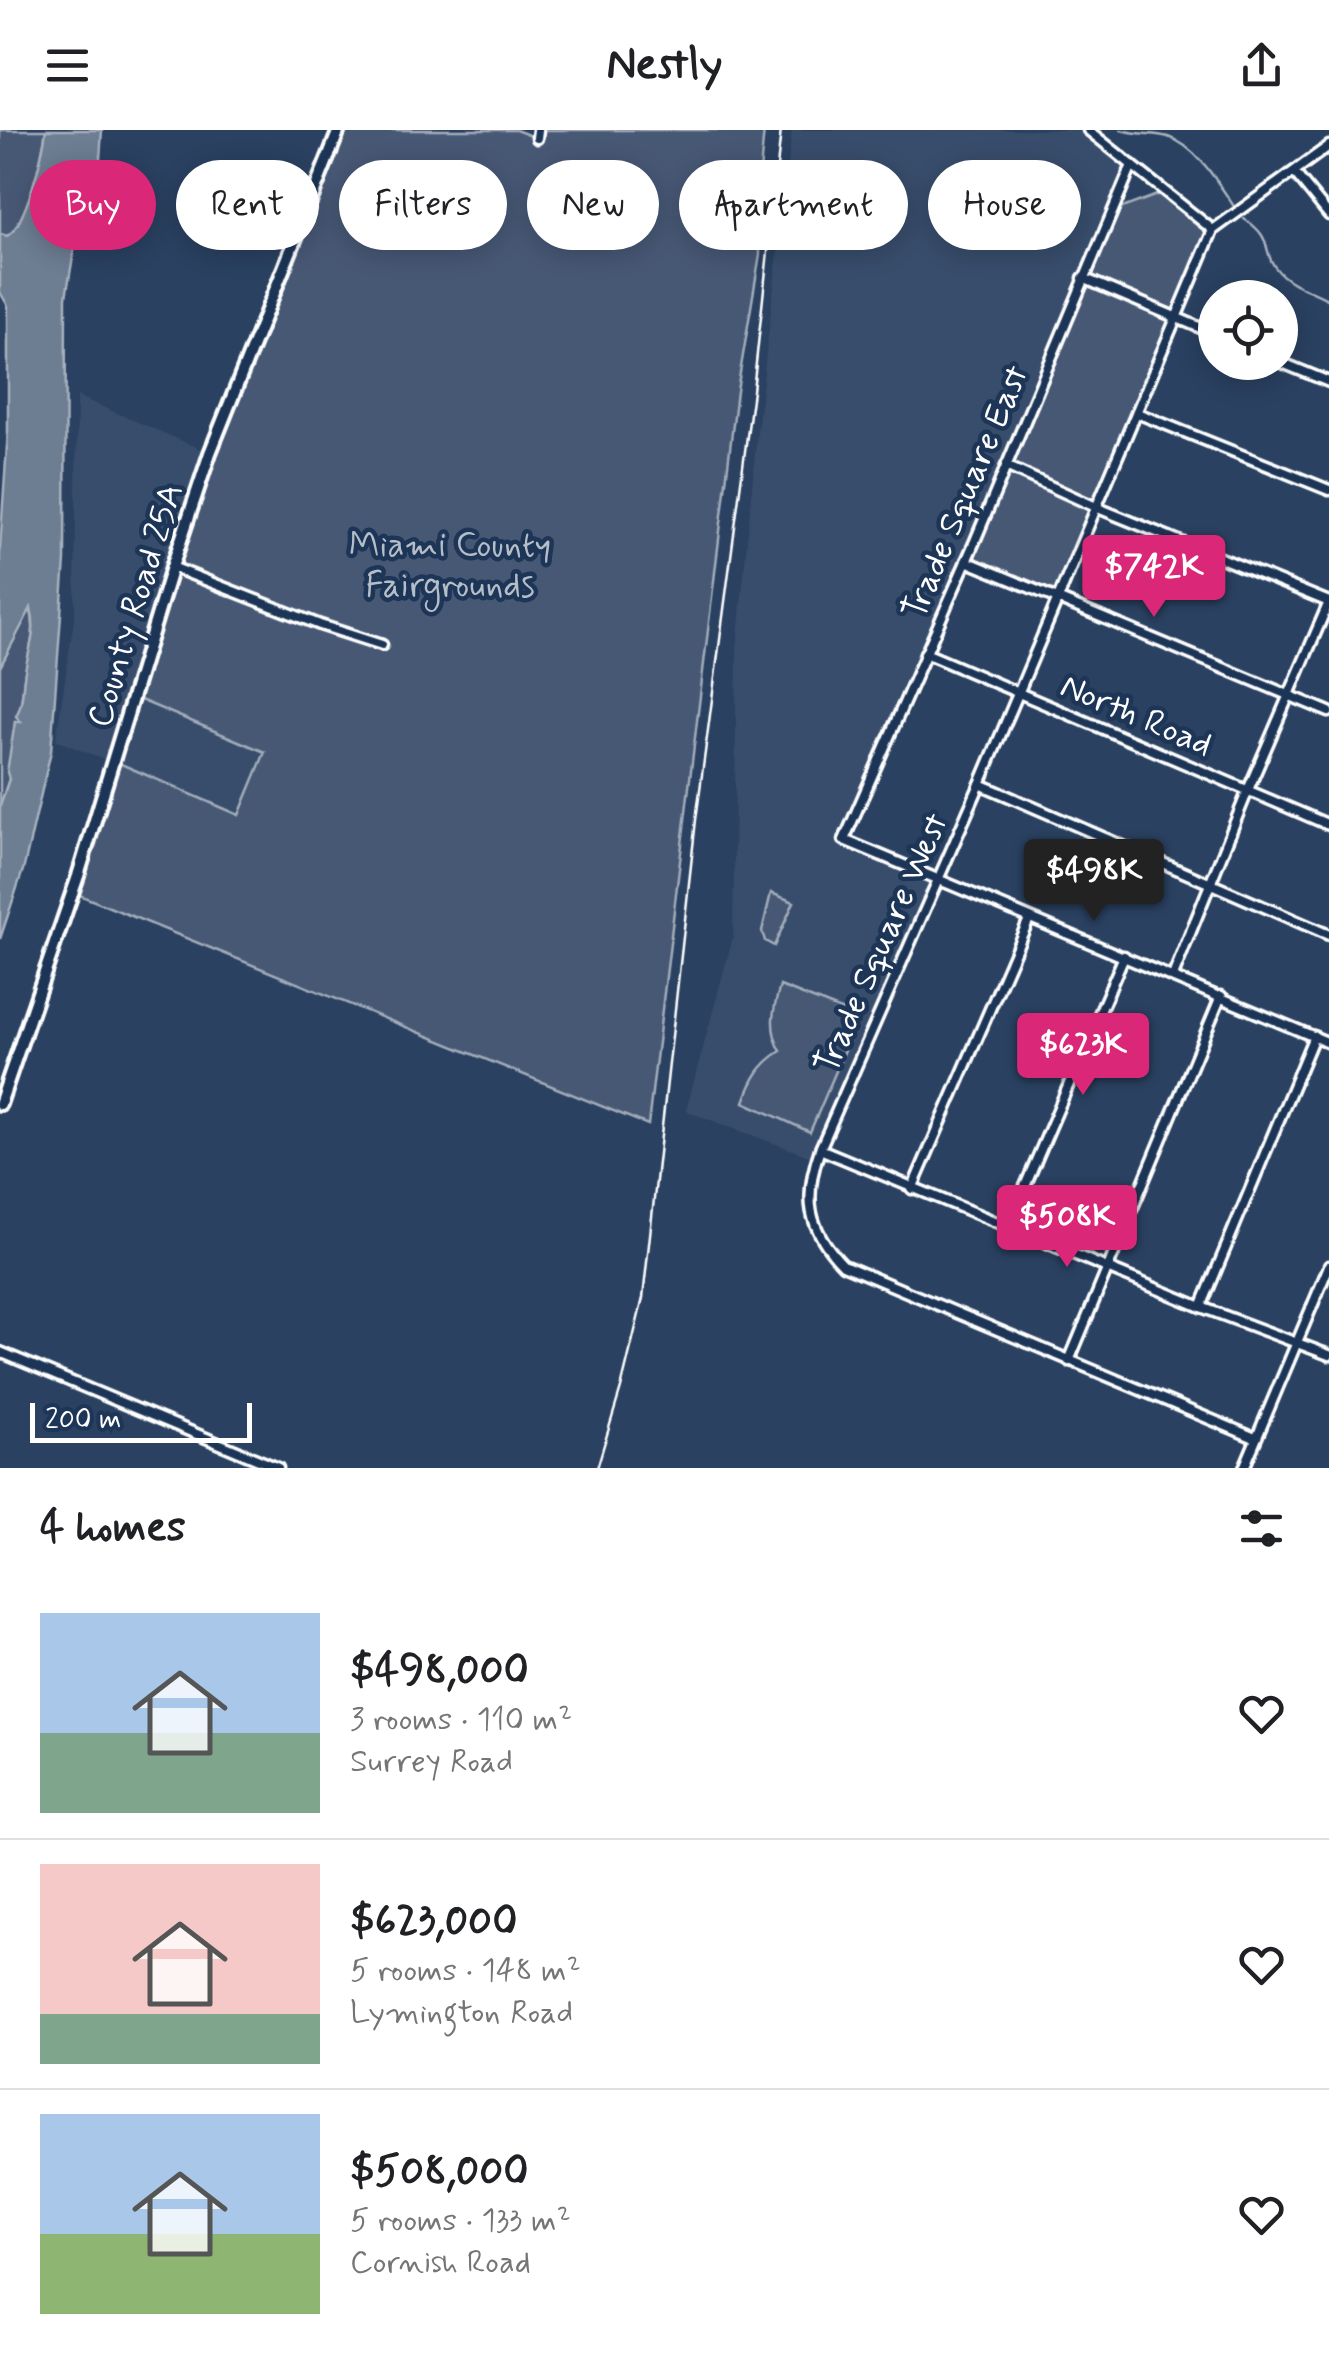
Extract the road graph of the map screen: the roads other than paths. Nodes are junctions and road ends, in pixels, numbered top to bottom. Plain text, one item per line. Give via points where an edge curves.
1 (339, 130) edge
2 (1088, 130) edge
3 (1329, 146) edge
4 (1132, 165) junction
5 (1294, 172) junction
6 (1329, 215) edge
7 (1213, 230) junction
8 (1084, 278) junction
9 (1175, 318) junction
10 (1198, 327) edge
11 (1298, 369) edge
12 (1329, 382) edge
13 (1137, 412) junction
14 (1006, 466) junction
15 (1329, 490) edge
16 (1098, 508) junction
17 (966, 561) junction
18 (172, 567) junction
19 (1058, 602) junction
20 (1329, 602) edge
21 (382, 644) dead end
22 (925, 653) junction
23 (1016, 693) junction
24 (1288, 695) junction
25 (1329, 712) edge
26 (980, 784) junction
27 (1248, 790) junction
28 (1329, 825) edge
29 (937, 880) junction
30 (1210, 884) junction
31 (1029, 918) junction
32 (1329, 935) edge
33 (1124, 956) junction
34 (1173, 976) junction
35 (1221, 996) junction
36 (1314, 1036) junction
37 (1329, 1043) edge
38 (0, 1104) edge
39 (820, 1149) junction
40 (912, 1188) junction
41 (1008, 1226) junction
42 (1106, 1266) junction
43 (1329, 1266) edge
44 (1202, 1307) junction
45 (1296, 1342) junction
46 (0, 1352) edge
47 (1329, 1355) edge
48 (1069, 1361) junction
49 (1256, 1438) junction
50 (278, 1468) edge
51 (1244, 1468) edge

1 - 18 main road, County Road 25A via 210,453
2 - 4 street
3 - 5 street
4 - 7 street
4 - 8 street, Trade Square East
5 - 6 street
5 - 7 street
7 - 9 street, Trade Square West
8 - 9 street
8 - 14 street, Trade Square East
9 - 10 street
9 - 13 street, Trade Square West
11 - 12 street
13 - 15 street
13 - 16 street, Trade Square West
14 - 16 street
14 - 17 street, Trade Square East
16 - 19 street, Trade Square West
16 - 20 street
17 - 19 street
17 - 22 street, Trade Square East
18 - 21 street
18 - 38 main road, County Road 25A via 104,796
19 - 23 street, Trade Square West
19 - 24 street
20 - 24 street
22 - 23 street, North Road
22 - 29 street, Trade Square East via 844,840
23 - 26 street, Trade Square West
23 - 27 street, North Road
24 - 25 street
24 - 27 street
26 - 29 street, Trade Square West
26 - 30 street
27 - 28 street, North Road
27 - 30 street
29 - 31 street
29 - 39 street, Trade Square West
30 - 32 street
30 - 34 street
31 - 33 street
31 - 40 street
33 - 34 street
33 - 41 street
34 - 35 street
35 - 36 street
35 - 42 street
36 - 37 street
36 - 44 street
39 - 40 street
39 - 48 street, Trade Square West via 811,1214 823,1244 843,1265
40 - 41 street
41 - 42 street
42 - 44 street
42 - 48 street
43 - 45 street
44 - 45 street
45 - 47 street
45 - 49 street
46 - 50 street
48 - 49 street, Trade Square West
49 - 51 street

